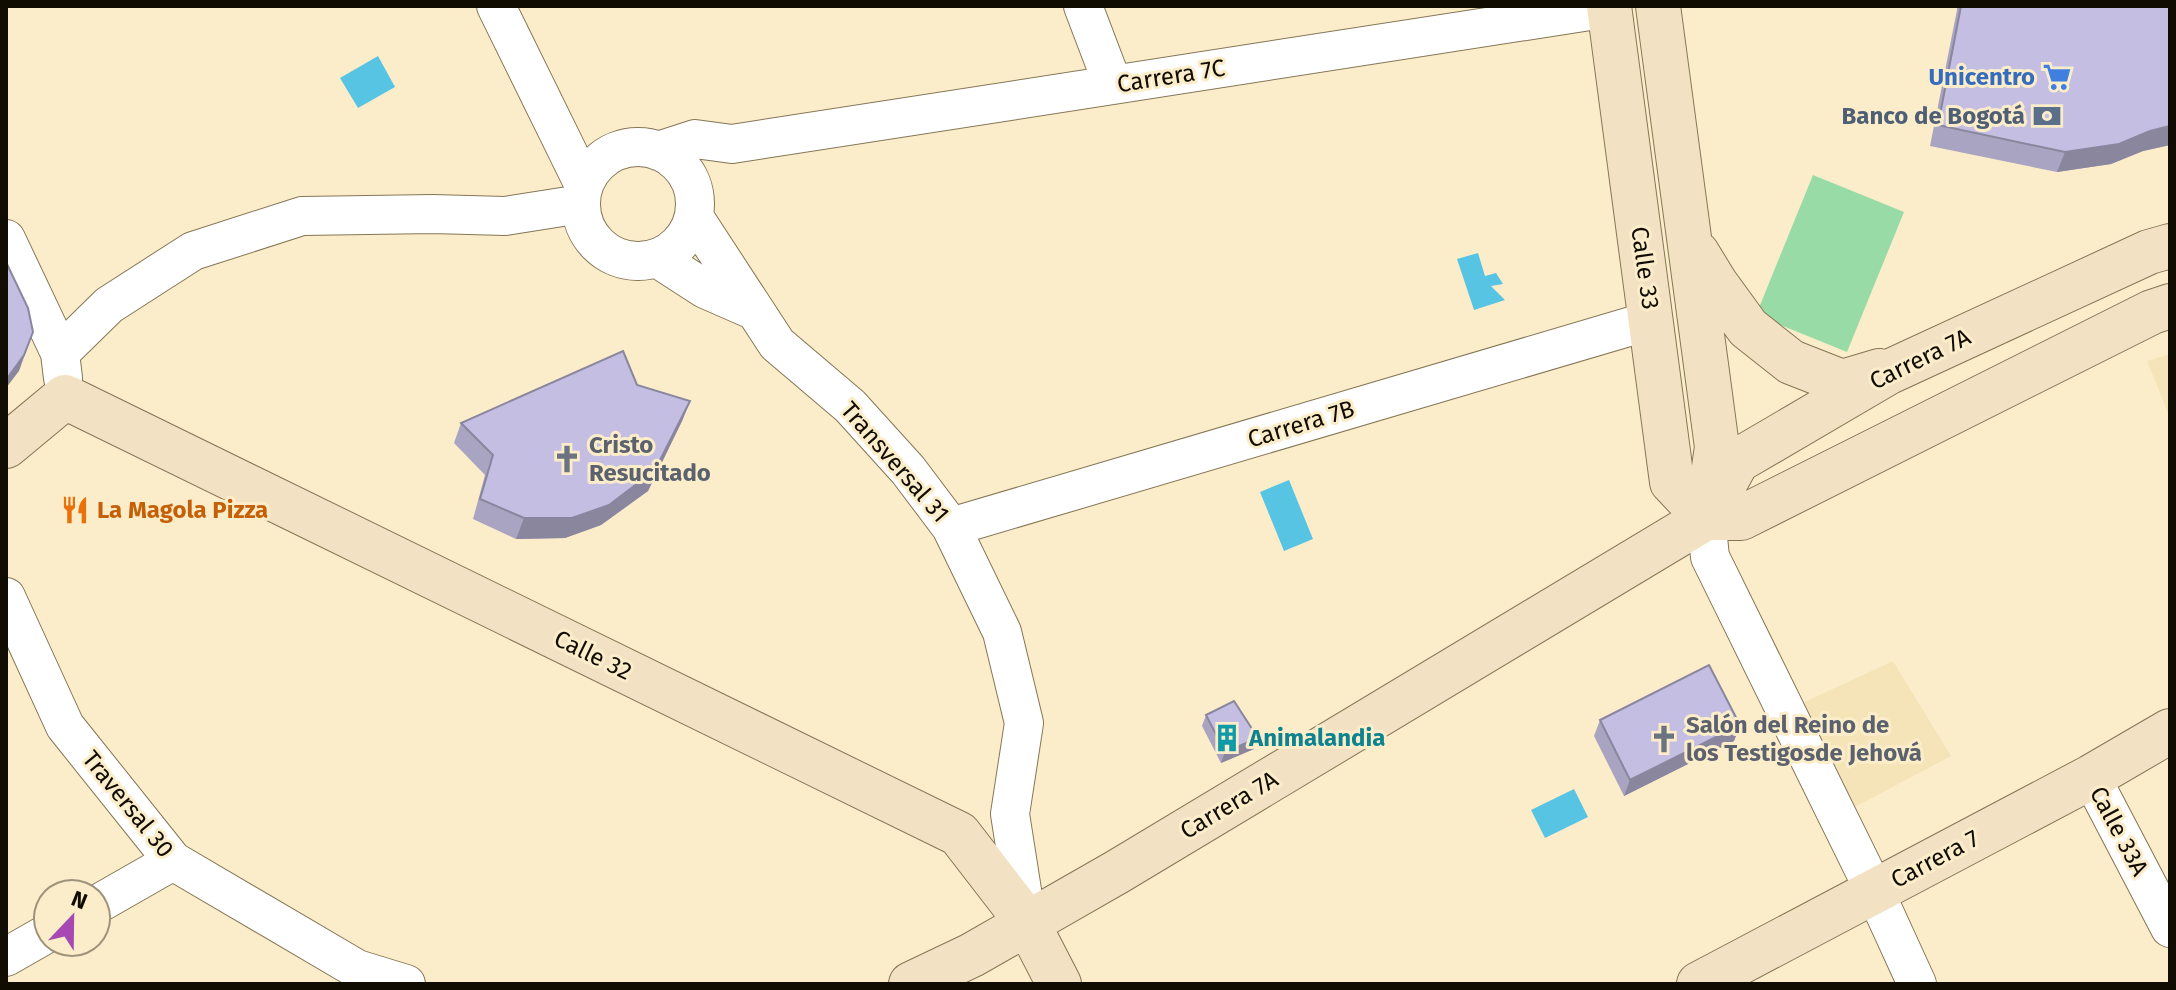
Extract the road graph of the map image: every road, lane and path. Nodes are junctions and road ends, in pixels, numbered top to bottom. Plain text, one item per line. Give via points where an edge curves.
1 (496, 6) edge
2 (1083, 6) edge
3 (1658, 6) edge
4 (1609, 7) edge
5 (1113, 85) junction
6 (550, 115) junction
7 (732, 144) junction
8 (640, 150) junction
9 (582, 194) junction
10 (692, 200) junction
11 (505, 216) junction
12 (1689, 238) junction
13 (6, 239) edge
14 (2170, 246) edge
15 (609, 253) junction
16 (657, 258) junction
17 (2170, 306) edge
18 (753, 310) junction
19 (1652, 320) junction
20 (60, 353) junction
21 (1908, 363) junction
22 (65, 397) junction
23 (6, 446) edge
24 (1706, 518) junction
25 (951, 527) junction
26 (6, 597) edge
27 (2170, 731) edge
28 (2091, 777) junction
29 (173, 861) junction
30 (1874, 890) junction
31 (112, 896) edge
32 (1027, 922) junction
33 (2170, 928) edge
34 (32, 942) edge
35 (6, 957) edge
36 (406, 984) edge
37 (911, 984) edge
38 (1059, 984) edge
39 (1699, 984) edge
40 (1917, 984) edge

1 - 6 street
2 - 5 street
3 - 12 street, Calle 33
4 - 5 street, Carrera 7C
4 - 19 street, Calle 33
5 - 7 street, Carrera 7C
6 - 8 street
6 - 9 street
7 - 8 street, Carrera 7C via 695,139
7 - 10 street
8 - 9 street via 607,156 594,166
8 - 10 street via 672,159 683,170
9 - 11 street
9 - 15 street via 584,223
10 - 16 street via 686,235
10 - 18 street, Transversal 31
11 - 15 street
11 - 20 street via 302,216 193,251 109,305
12 - 21 street via 1748,328 1791,362 1842,382
12 - 24 street, Calle 33 via 1717,447
13 - 20 street
14 - 21 street, Carrera 7A
15 - 16 street via 641,261
16 - 18 street via 705,289
17 - 24 street, Carrera 7A via 1741,518
18 - 25 street, Transversal 31 via 777,344 850,406
19 - 24 street, Calle 33 via 1672,482
19 - 25 street, Carrera 7B
20 - 22 street
21 - 24 street, Carrera 7A via 1737,461
22 - 23 street
22 - 32 street, Calle 32 via 959,834
24 - 30 street, Calle 33 via 1710,557
24 - 32 street, Carrera 7A
25 - 32 street, Transversal 31 via 1002,632 1024,723 1010,814
26 - 29 street, Traversal 30 via 65,726
27 - 28 street, Carrera 7
28 - 30 street, Carrera 7
28 - 33 street, Calle 33A
29 - 31 street
29 - 36 street, Traversal 30 via 357,969
30 - 39 street, Carrera 7
30 - 40 street, Calle 33
32 - 37 street, Carrera 7A
32 - 38 street, Calle 32
34 - 35 street

